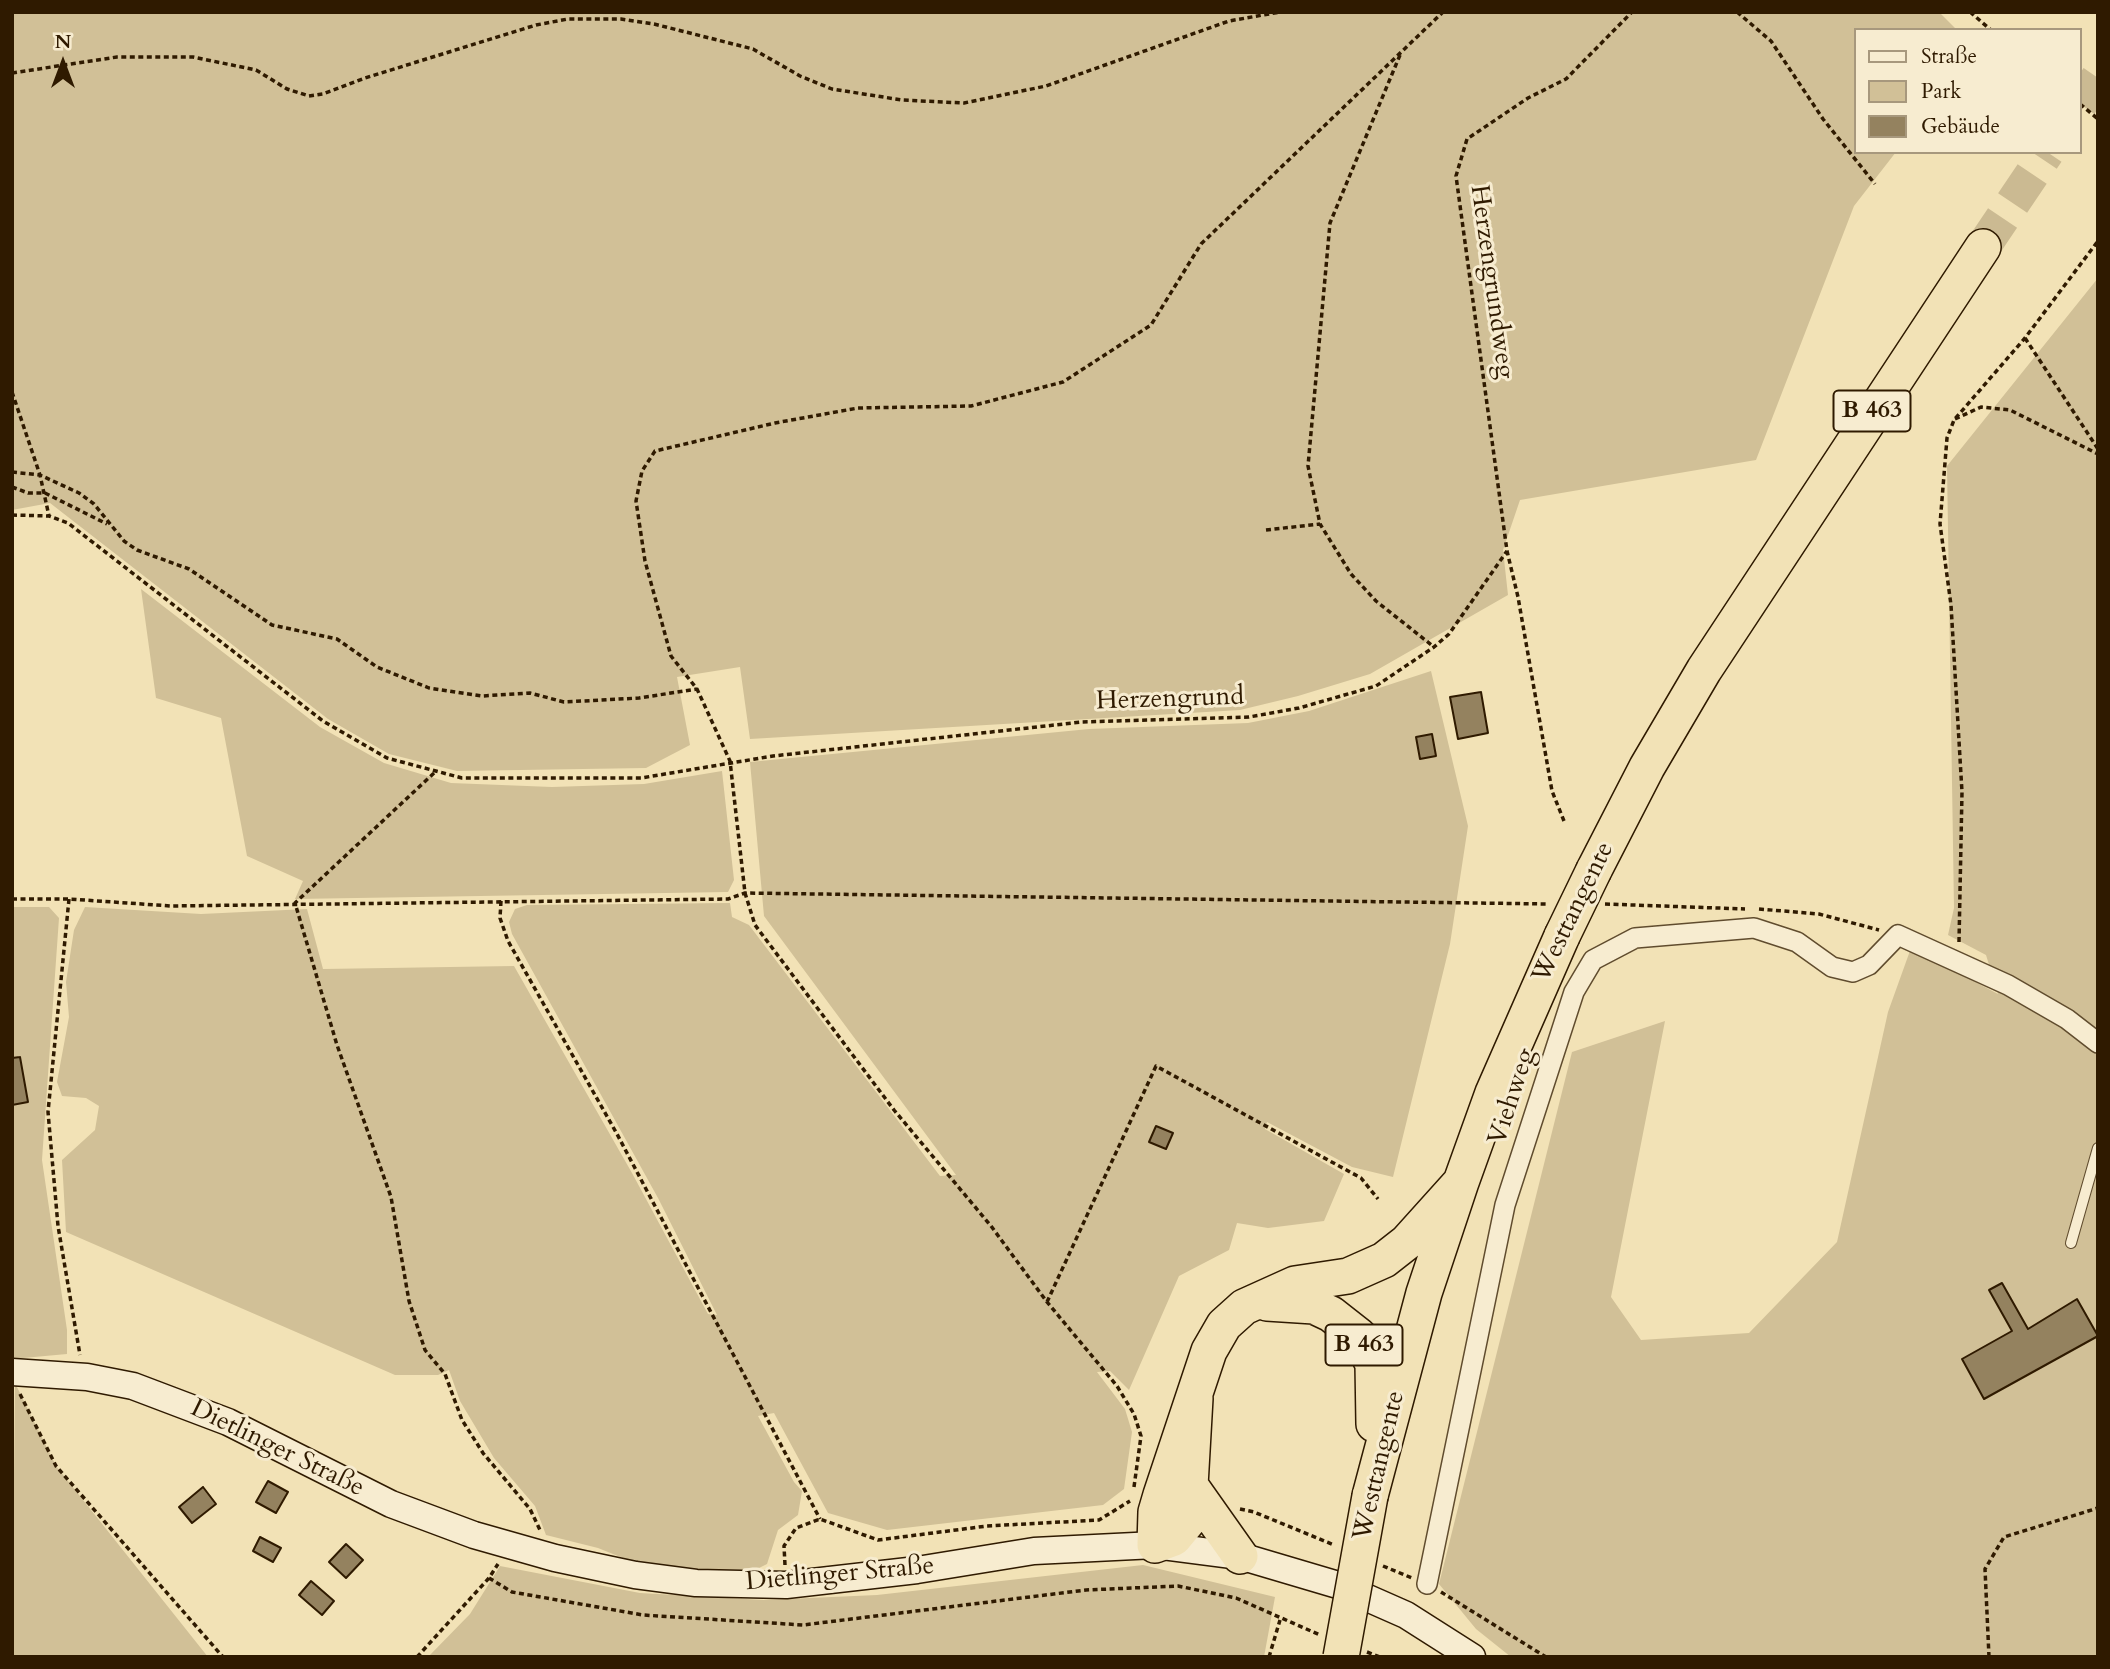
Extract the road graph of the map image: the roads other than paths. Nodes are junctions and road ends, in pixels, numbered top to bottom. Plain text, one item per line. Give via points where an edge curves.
1 (1983, 247) tunnel mouth
2 (2098, 1043) edge
3 (2098, 1148) edge
4 (1461, 1182) junction
5 (2071, 1243) dead end
6 (1254, 1303) junction
7 (13, 1378) edge
8 (1195, 1398) junction
9 (1373, 1482) junction
10 (1192, 1488) junction
11 (1147, 1521) junction
12 (1240, 1556) junction
13 (1427, 1584) road end
14 (1341, 1657) edge
15 (1472, 1657) edge

1 - 4 highway, Westtangente / B 463, bridge via 1711,658 1594,870 1558,920
2 - 13 street, Viehweg via 2067,1018 2008,985 1898,936 1869,965 1853,972 1832,967 1797,942 1754,928 1635,938 1593,960 1574,992 1505,1205
3 - 5 lane
4 - 6 highway, B 463 via 1407,1242 1384,1260 1348,1276 1295,1284
4 - 9 highway, Westtangente / B 463 via 1424,1293
6 - 8 highway, B 463 via 1224,1325 1209,1351
6 - 9 highway, B 463 via 1314,1306 1359,1336 1375,1374
7 - 11 main road, Dietlinger Straße via 87,1377 133,1386 228,1422 391,1504 509,1546 635,1575 696,1583 786,1584 917,1570 1034,1551
8 - 10 highway, B 463
8 - 11 highway, B 463
9 - 14 highway, Westtangente / B 463, bridge
10 - 11 highway, B 463 via 1188,1521 1174,1538
10 - 12 highway
11 - 12 main road, Dietlinger Straße
12 - 15 main road, Dietlinger Straße via 1377,1600

